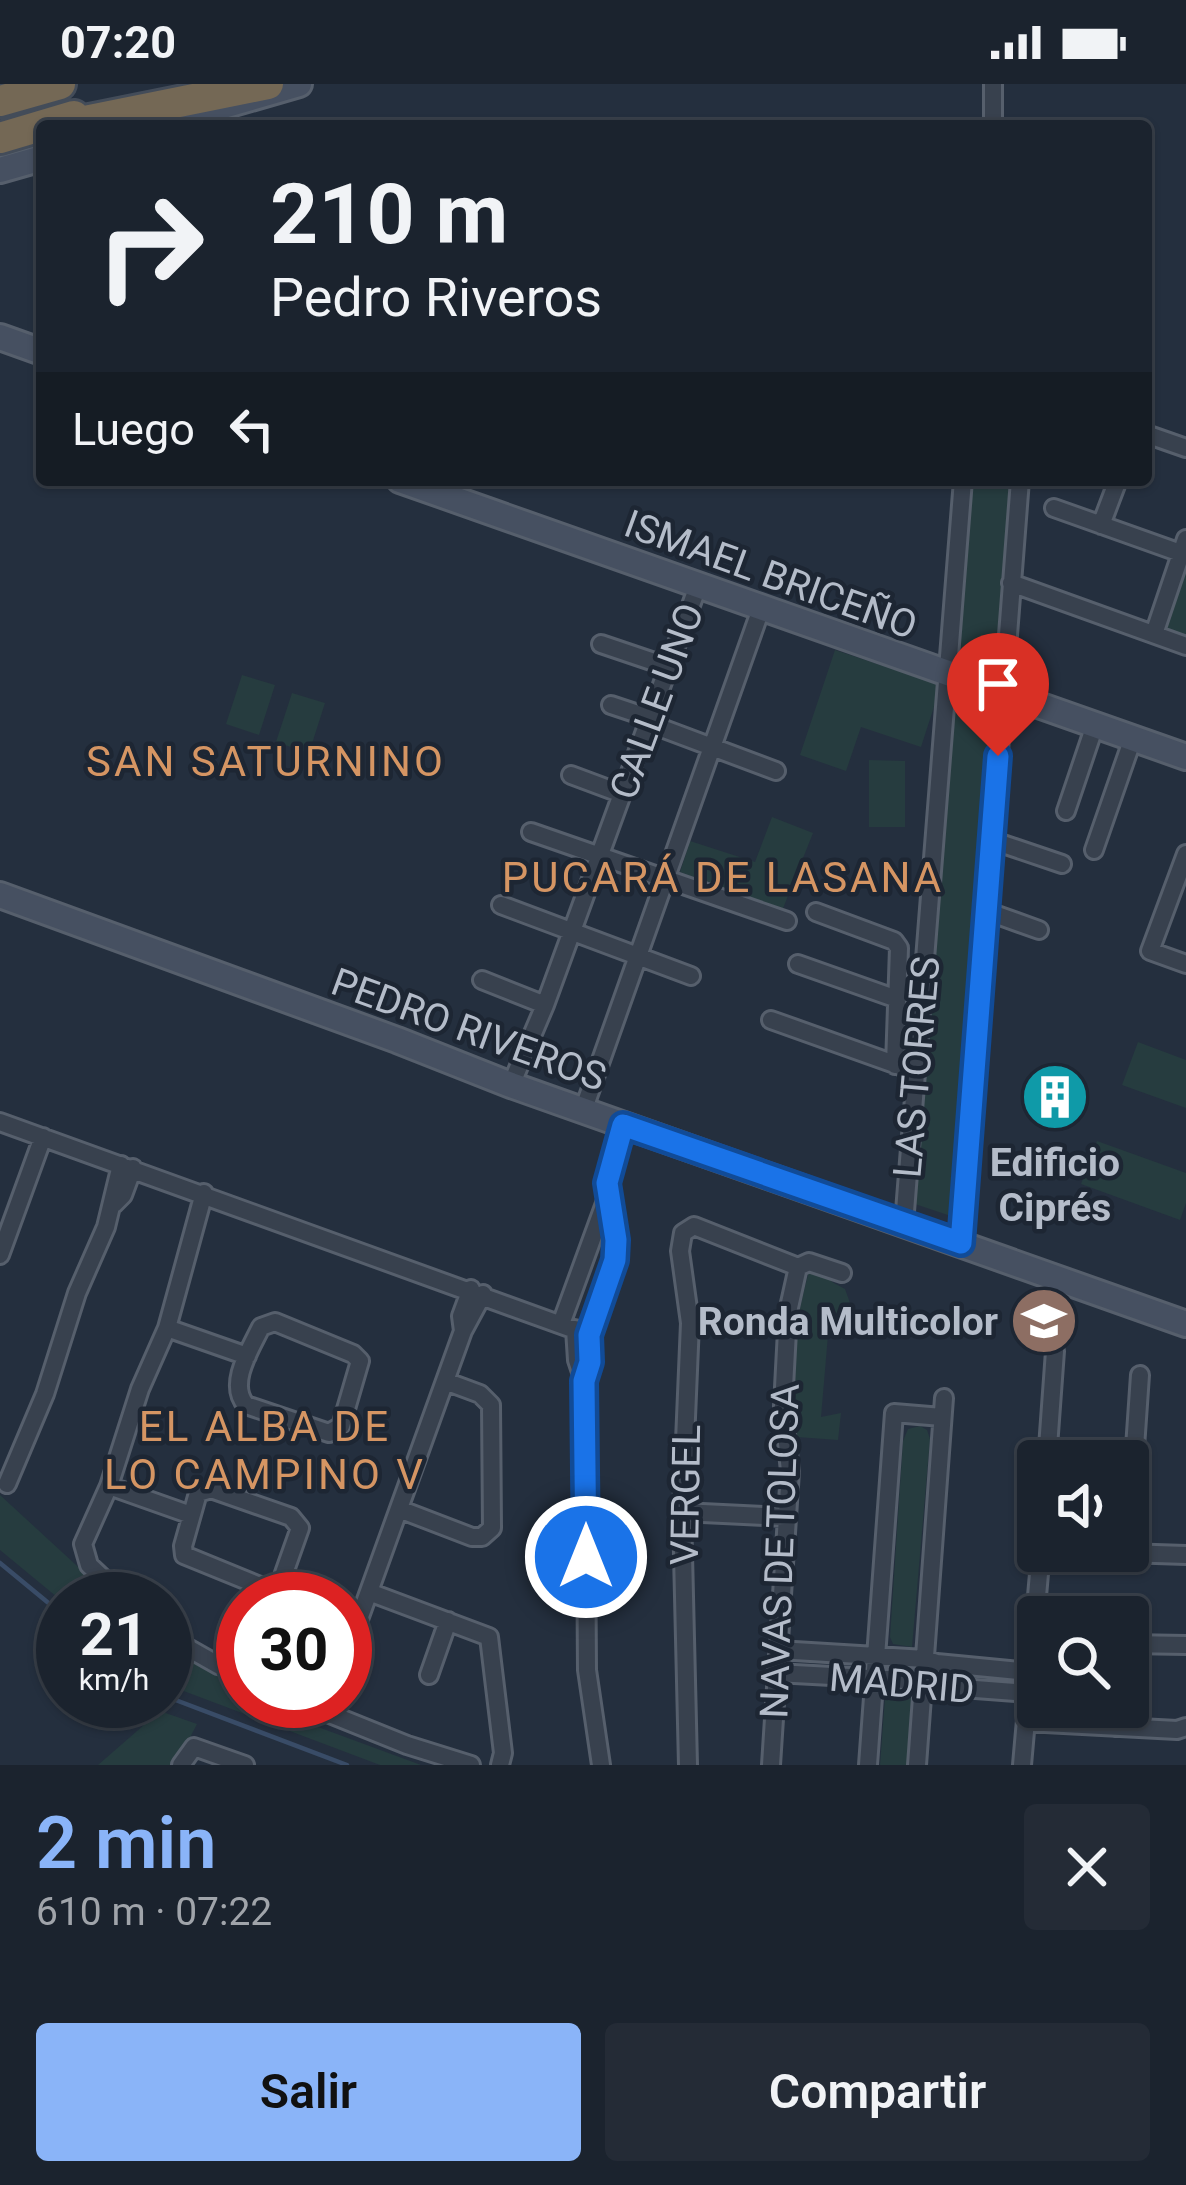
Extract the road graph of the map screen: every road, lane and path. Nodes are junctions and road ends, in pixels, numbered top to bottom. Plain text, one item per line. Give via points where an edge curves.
1 (60, 84) edge
2 (183, 84) edge
3 (268, 84) edge
4 (299, 84) edge
5 (993, 84) edge
6 (0, 101) edge
7 (65, 120) edge
8 (94, 120) edge
9 (175, 120) edge
10 (993, 120) edge
11 (36, 160) edge
12 (0, 170) edge
13 (0, 337) edge
14 (36, 350) edge
15 (1152, 436) edge
16 (1186, 448) edge
17 (417, 486) edge
18 (963, 486) edge
19 (1019, 486) edge
20 (1116, 486) edge
21 (1054, 508) dead end
22 (1101, 524) junction
23 (1184, 549) edge
24 (1011, 584) junction
25 (698, 586) junction
26 (761, 609) junction
27 (1154, 634) junction
28 (601, 644) dead end
29 (1186, 646) edge
30 (669, 667) junction
31 (947, 675) junction
32 (1003, 692) junction
33 (611, 705) dead end
34 (649, 720) junction
35 (1095, 725) junction
36 (1133, 738) junction
37 (712, 747) junction
38 (1186, 757) edge
39 (776, 771) dead end
40 (571, 776) dead end
41 (622, 794) junction
42 (1066, 811) dead end
43 (531, 832) dead end
44 (991, 840) junction
45 (1094, 850) dead end
46 (600, 856) junction
47 (1185, 861) edge
48 (1062, 864) dead end
49 (665, 879) junction
50 (0, 895) edge
51 (501, 905) dead end
52 (986, 911) junction
53 (816, 912) dead end
54 (787, 921) dead end
55 (1039, 930) dead end
56 (572, 932) junction
57 (637, 956) junction
58 (798, 964) dead end
59 (1186, 964) edge
60 (691, 976) dead end
61 (482, 980) dead end
62 (897, 999) junction
63 (545, 1005) junction
64 (771, 1020) dead end
65 (895, 1065) junction
66 (916, 1071) junction
67 (511, 1085) junction
68 (583, 1111) junction
69 (0, 1122) edge
70 (623, 1125) junction
71 (43, 1137) junction
72 (127, 1167) junction
73 (210, 1195) junction
74 (607, 1198) junction
75 (6, 1219) edge
76 (904, 1224) junction
77 (961, 1243) junction
78 (0, 1255) edge
79 (798, 1267) junction
80 (842, 1274) dead end
81 (477, 1292) junction
82 (573, 1292) junction
83 (602, 1303) junction
84 (1186, 1324) edge
85 (167, 1328) junction
86 (575, 1329) junction
87 (1055, 1351) dead end
88 (247, 1356) junction
89 (1140, 1375) dead end
90 (445, 1382) junction
91 (1049, 1440) edge
92 (1136, 1440) edge
93 (10, 1452) edge
94 (7, 1484) dead end
95 (109, 1486) junction
96 (399, 1509) junction
97 (682, 1513) junction
98 (191, 1515) junction
99 (785, 1517) junction
100 (1149, 1552) edge
101 (1186, 1555) edge
102 (96, 1572) edge
103 (222, 1572) edge
104 (284, 1572) edge
105 (372, 1586) edge
106 (372, 1593) edge
107 (448, 1621) junction
108 (1149, 1645) edge
109 (1186, 1646) edge
110 (778, 1650) junction
111 (877, 1655) junction
112 (925, 1659) junction
113 (1017, 1671) edge
114 (776, 1672) junction
115 (429, 1675) dead end
116 (875, 1679) junction
117 (924, 1681) junction
118 (1017, 1693) edge
119 (1149, 1727) edge
120 (1186, 1727) edge
121 (365, 1728) edge
122 (1025, 1728) edge
123 (181, 1765) edge
124 (245, 1765) edge
125 (471, 1765) edge
126 (500, 1765) edge
127 (602, 1765) edge
128 (688, 1765) edge
129 (771, 1765) edge
130 (868, 1765) edge
131 (917, 1765) edge
132 (1022, 1765) edge

1 - 6 highway
2 - 7 highway
3 - 8 highway
4 - 9 street
5 - 10 street
11 - 12 street
13 - 14 street
15 - 16 street
17 - 25 street, ISMAEL BRICEÑO
18 - 31 street, LAS TORRES
19 - 24 street, LAS TORRES
20 - 22 street
21 - 22 street
22 - 23 street
23 - 27 street
24 - 27 street
24 - 32 street, LAS TORRES
25 - 26 street, ISMAEL BRICEÑO
25 - 30 street, CALLE UNO
26 - 31 street, ISMAEL BRICEÑO
26 - 37 street
27 - 29 street
28 - 30 street
30 - 34 street, CALLE UNO
31 - 32 street, ISMAEL BRICEÑO
31 - 66 street, LAS TORRES
32 - 35 street, ISMAEL BRICEÑO
32 - 44 street, LAS TORRES
33 - 34 street
34 - 37 street
34 - 41 street, CALLE UNO
35 - 36 street, ISMAEL BRICEÑO
35 - 42 street
36 - 38 street, ISMAEL BRICEÑO
36 - 45 street
37 - 39 street
37 - 49 street
40 - 41 street
41 - 46 street, CALLE UNO
43 - 46 street
44 - 48 street
44 - 52 street, LAS TORRES
46 - 49 street
46 - 56 street, CALLE UNO
47 - 59 street via 1150,951
49 - 54 street
49 - 57 street
50 - 67 street, PEDRO RIVEROS
51 - 56 street
52 - 55 street
52 - 77 street, LAS TORRES
53 - 62 street via 894,941
56 - 57 street
56 - 63 street, CALLE UNO
57 - 60 street
57 - 68 street
58 - 62 street
61 - 63 street
62 - 65 street
63 - 67 street, CALLE UNO
64 - 65 street
65 - 66 street
66 - 76 street, LAS TORRES
67 - 68 street, PEDRO RIVEROS
68 - 70 street, PEDRO RIVEROS
69 - 71 street
70 - 74 street
70 - 76 street, PEDRO RIVEROS
71 - 72 street
71 - 75 street
72 - 73 street
72 - 93 street via 45,1394
73 - 81 street
73 - 85 street
74 - 82 street
74 - 83 street via 616,1250
75 - 78 street
76 - 77 street, PEDRO RIVEROS
77 - 84 street, PEDRO RIVEROS
79 - 80 street via 809,1262
79 - 97 street, VERGEL via 688,1228 680,1251 690,1323
79 - 99 street, NAVAS DE TOLOSA via 784,1382
81 - 86 street
81 - 90 street via 461,1316
82 - 83 street
82 - 86 street
83 - 86 street
85 - 88 street
85 - 95 street
86 - 127 street via 590,1362 587,1670
87 - 91 street
88 - 88 street via 237,1392 246,1405 328,1433 341,1426 362,1367 353,1354 275,1322 261,1327
89 - 92 street
90 - 96 street
90 - 96 street via 490,1405 492,1528 472,1537
93 - 94 street
95 - 98 street
95 - 102 street via 84,1540 82,1554
96 - 105 street
97 - 99 street
97 - 128 street, VERGEL
98 - 103 street via 184,1555
98 - 104 street via 198,1493 211,1489 291,1516 300,1528
99 - 110 street, NAVAS DE TOLOSA
100 - 101 street
106 - 107 street
107 - 115 street
107 - 126 street via 491,1641
108 - 109 street
110 - 111 street, MADRID
110 - 114 street, NAVAS DE TOLOSA
111 - 112 street, MADRID
111 - 112 street via 894,1413 943,1407
111 - 116 street
112 - 113 street, MADRID
112 - 117 street
114 - 116 street, MADRID
114 - 129 street, NAVAS DE TOLOSA
116 - 117 street, MADRID
116 - 130 street
117 - 118 street, MADRID
117 - 131 street
119 - 120 street
121 - 125 street
122 - 132 street, MADRID
123 - 124 street via 194,1747

